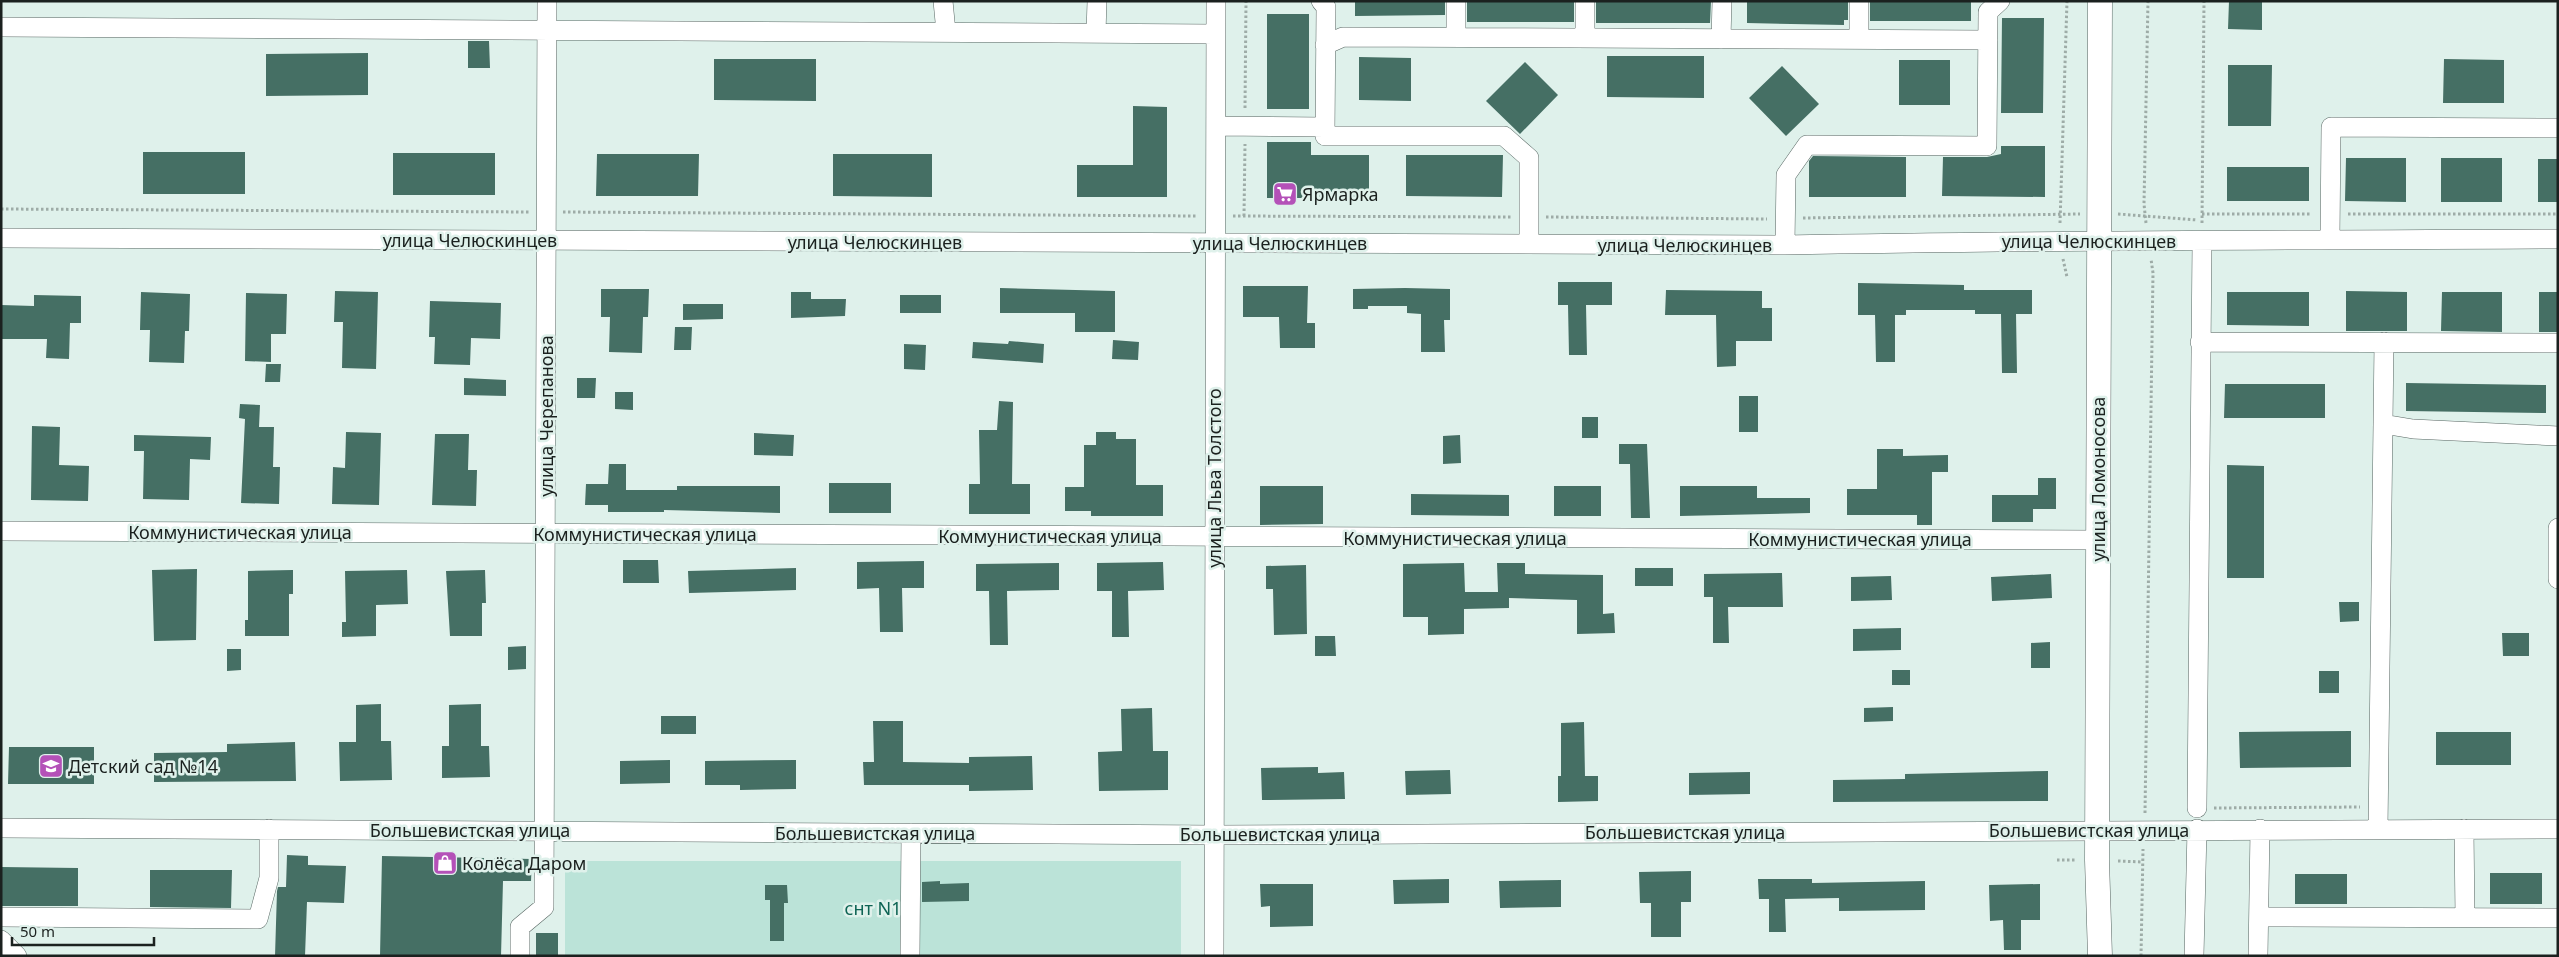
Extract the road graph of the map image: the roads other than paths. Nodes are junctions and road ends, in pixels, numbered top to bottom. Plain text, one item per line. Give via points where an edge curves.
1 (547, 1) edge
2 (943, 1) edge
3 (1097, 1) edge
4 (1216, 1) edge
5 (1321, 1) edge
6 (1456, 1) edge
7 (1585, 1) edge
8 (1722, 1) edge
9 (1859, 1) edge
10 (2000, 1) edge
11 (2100, 1) edge
12 (1, 27) edge
13 (547, 29) junction
14 (946, 32) junction
15 (1096, 33) junction
16 (1216, 34) junction
17 (1456, 37) junction
18 (1585, 38) junction
19 (1721, 39) junction
20 (1859, 39) junction
21 (1988, 40) junction
22 (1326, 44) junction
23 (1216, 126) junction
24 (1325, 127) junction
25 (2558, 128) edge
26 (1, 238) edge
27 (2558, 239) edge
28 (546, 240) junction
29 (2098, 240) junction
30 (2330, 240) junction
31 (2202, 242) junction
32 (1215, 243) junction
33 (1529, 244) junction
34 (1786, 245) junction
35 (2200, 342) junction
36 (2384, 342) junction
37 (2558, 343) edge
38 (2383, 424) junction
39 (2558, 436) edge
40 (2558, 528) edge
41 (1, 531) edge
42 (545, 534) junction
43 (1214, 537) junction
44 (2098, 540) junction
45 (2558, 579) edge
46 (2197, 808) road end
47 (1, 828) edge
48 (2558, 828) edge
49 (270, 829) junction
50 (2197, 829) junction
51 (2260, 829) junction
52 (2097, 830) junction
53 (2378, 830) junction
54 (2464, 830) junction
55 (544, 831) junction
56 (911, 833) junction
57 (1215, 835) junction
58 (1, 917) edge
59 (2259, 917) junction
60 (2465, 918) junction
61 (2558, 918) edge
62 (1, 940) edge
63 (17, 956) edge
64 (520, 956) edge
65 (910, 956) edge
66 (1214, 956) edge
67 (2100, 956) edge
68 (2194, 956) edge
69 (2258, 956) edge

1 - 13 street, улица Черепанова
2 - 14 street
3 - 15 street
4 - 16 street, улица Льва Толстого
5 - 22 street via 1326,7
6 - 17 street
7 - 18 street
8 - 19 street
9 - 20 street
10 - 21 street via 1988,12
11 - 29 main road, улица Ломоносова
12 - 13 street
13 - 14 street
13 - 28 street, улица Черепанова
14 - 15 street
15 - 16 street
16 - 23 street, улица Льва Толстого
17 - 18 street
17 - 22 street via 1343,37
18 - 19 street
19 - 20 street
20 - 21 street
21 - 34 street via 1987,146 1807,145 1786,175
22 - 24 street
23 - 24 street
23 - 32 street, улица Льва Толстого
24 - 33 street via 1325,136 1504,136 1529,158
25 - 30 street via 2331,127
26 - 28 street, улица Челюскинцев
27 - 30 street, улица Челюскинцев
28 - 32 street, улица Челюскинцев
28 - 42 street, улица Черепанова
29 - 31 street, улица Челюскинцев
29 - 34 street, улица Челюскинцев
29 - 44 main road, улица Ломоносова
30 - 31 street, улица Челюскинцев
31 - 35 street
32 - 33 street, улица Челюскинцев
32 - 43 street, улица Льва Толстого
33 - 34 street, улица Челюскинцев
35 - 36 street
35 - 46 street
36 - 37 street
36 - 38 street
38 - 39 street via 2414,429
38 - 53 street
40 - 45 street
41 - 42 street, Коммунистическая улица
42 - 43 street, Коммунистическая улица
42 - 55 street, улица Черепанова
43 - 44 street, Коммунистическая улица
43 - 57 street, улица Льва Толстого
44 - 52 main road, улица Ломоносова
47 - 49 street, Большевистская улица
48 - 54 street, Большевистская улица
49 - 55 street, Большевистская улица
49 - 58 street via 269,878 258,919
50 - 51 street, Большевистская улица
50 - 52 street, Большевистская улица
50 - 68 street
51 - 53 street, Большевистская улица
51 - 59 street
52 - 57 street, Большевистская улица
52 - 67 main road, улица Ломоносова
53 - 54 street, Большевистская улица
54 - 60 street
55 - 56 street, Большевистская улица
55 - 64 street, улица Черепанова via 544,908 520,927
56 - 57 street, Большевистская улица
56 - 65 street
57 - 66 street, улица Льва Толстого
59 - 60 street
59 - 69 street
60 - 61 street
62 - 63 street

